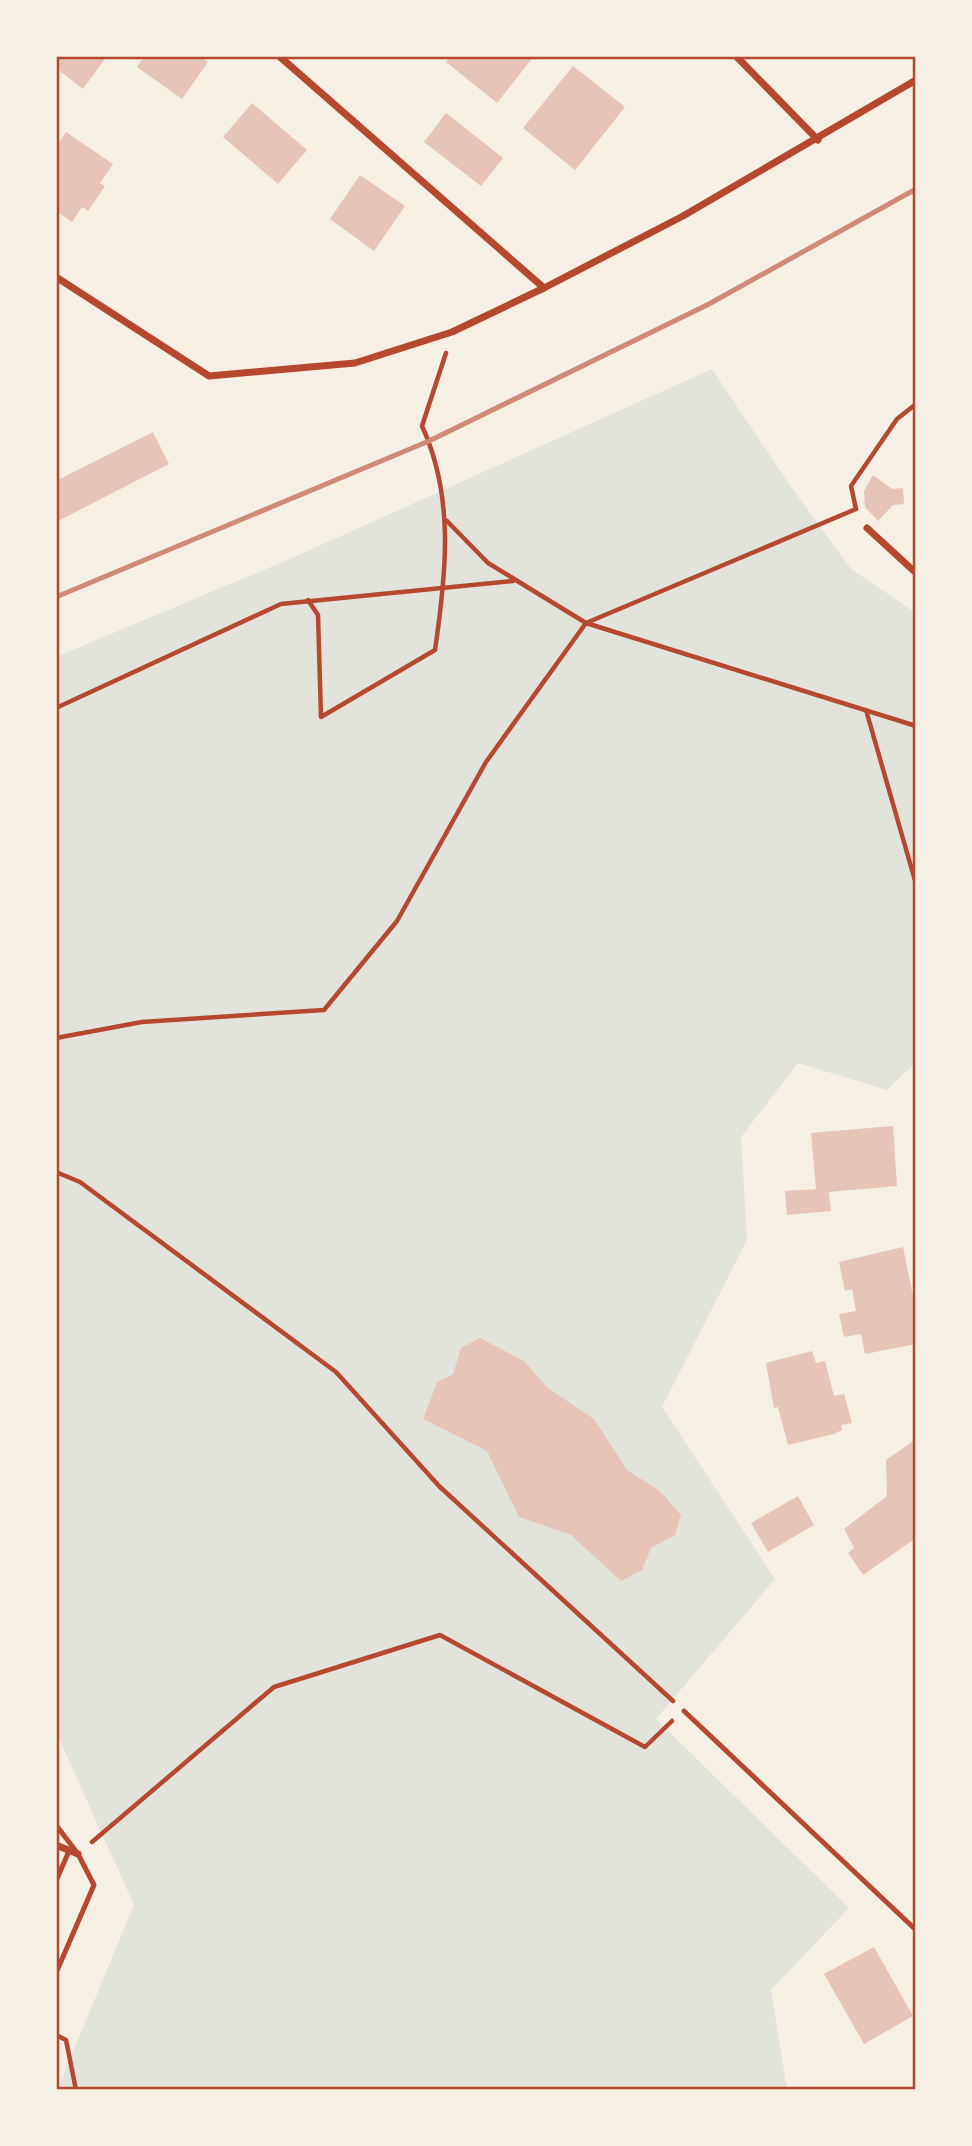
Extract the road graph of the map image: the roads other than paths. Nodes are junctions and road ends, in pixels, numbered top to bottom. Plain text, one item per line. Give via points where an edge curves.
1 (279, 56) edge
2 (736, 56) edge
3 (916, 80) edge
4 (818, 140) junction
5 (56, 277) edge
6 (544, 288) junction
7 (867, 528) road end
8 (916, 573) edge
9 (684, 1711) road end
10 (56, 1825) edge
11 (56, 1845) edge
12 (69, 1851) junction
13 (78, 1854) junction
14 (56, 1881) edge
15 (916, 1930) edge
16 (56, 1973) edge

1 - 6 street
2 - 4 street
3 - 4 street
4 - 6 street
5 - 6 street via 209,376 355,363 452,332
7 - 8 street
9 - 15 lane
10 - 13 lane
11 - 12 street
12 - 13 street
12 - 14 lane
13 - 16 lane via 94,1885

